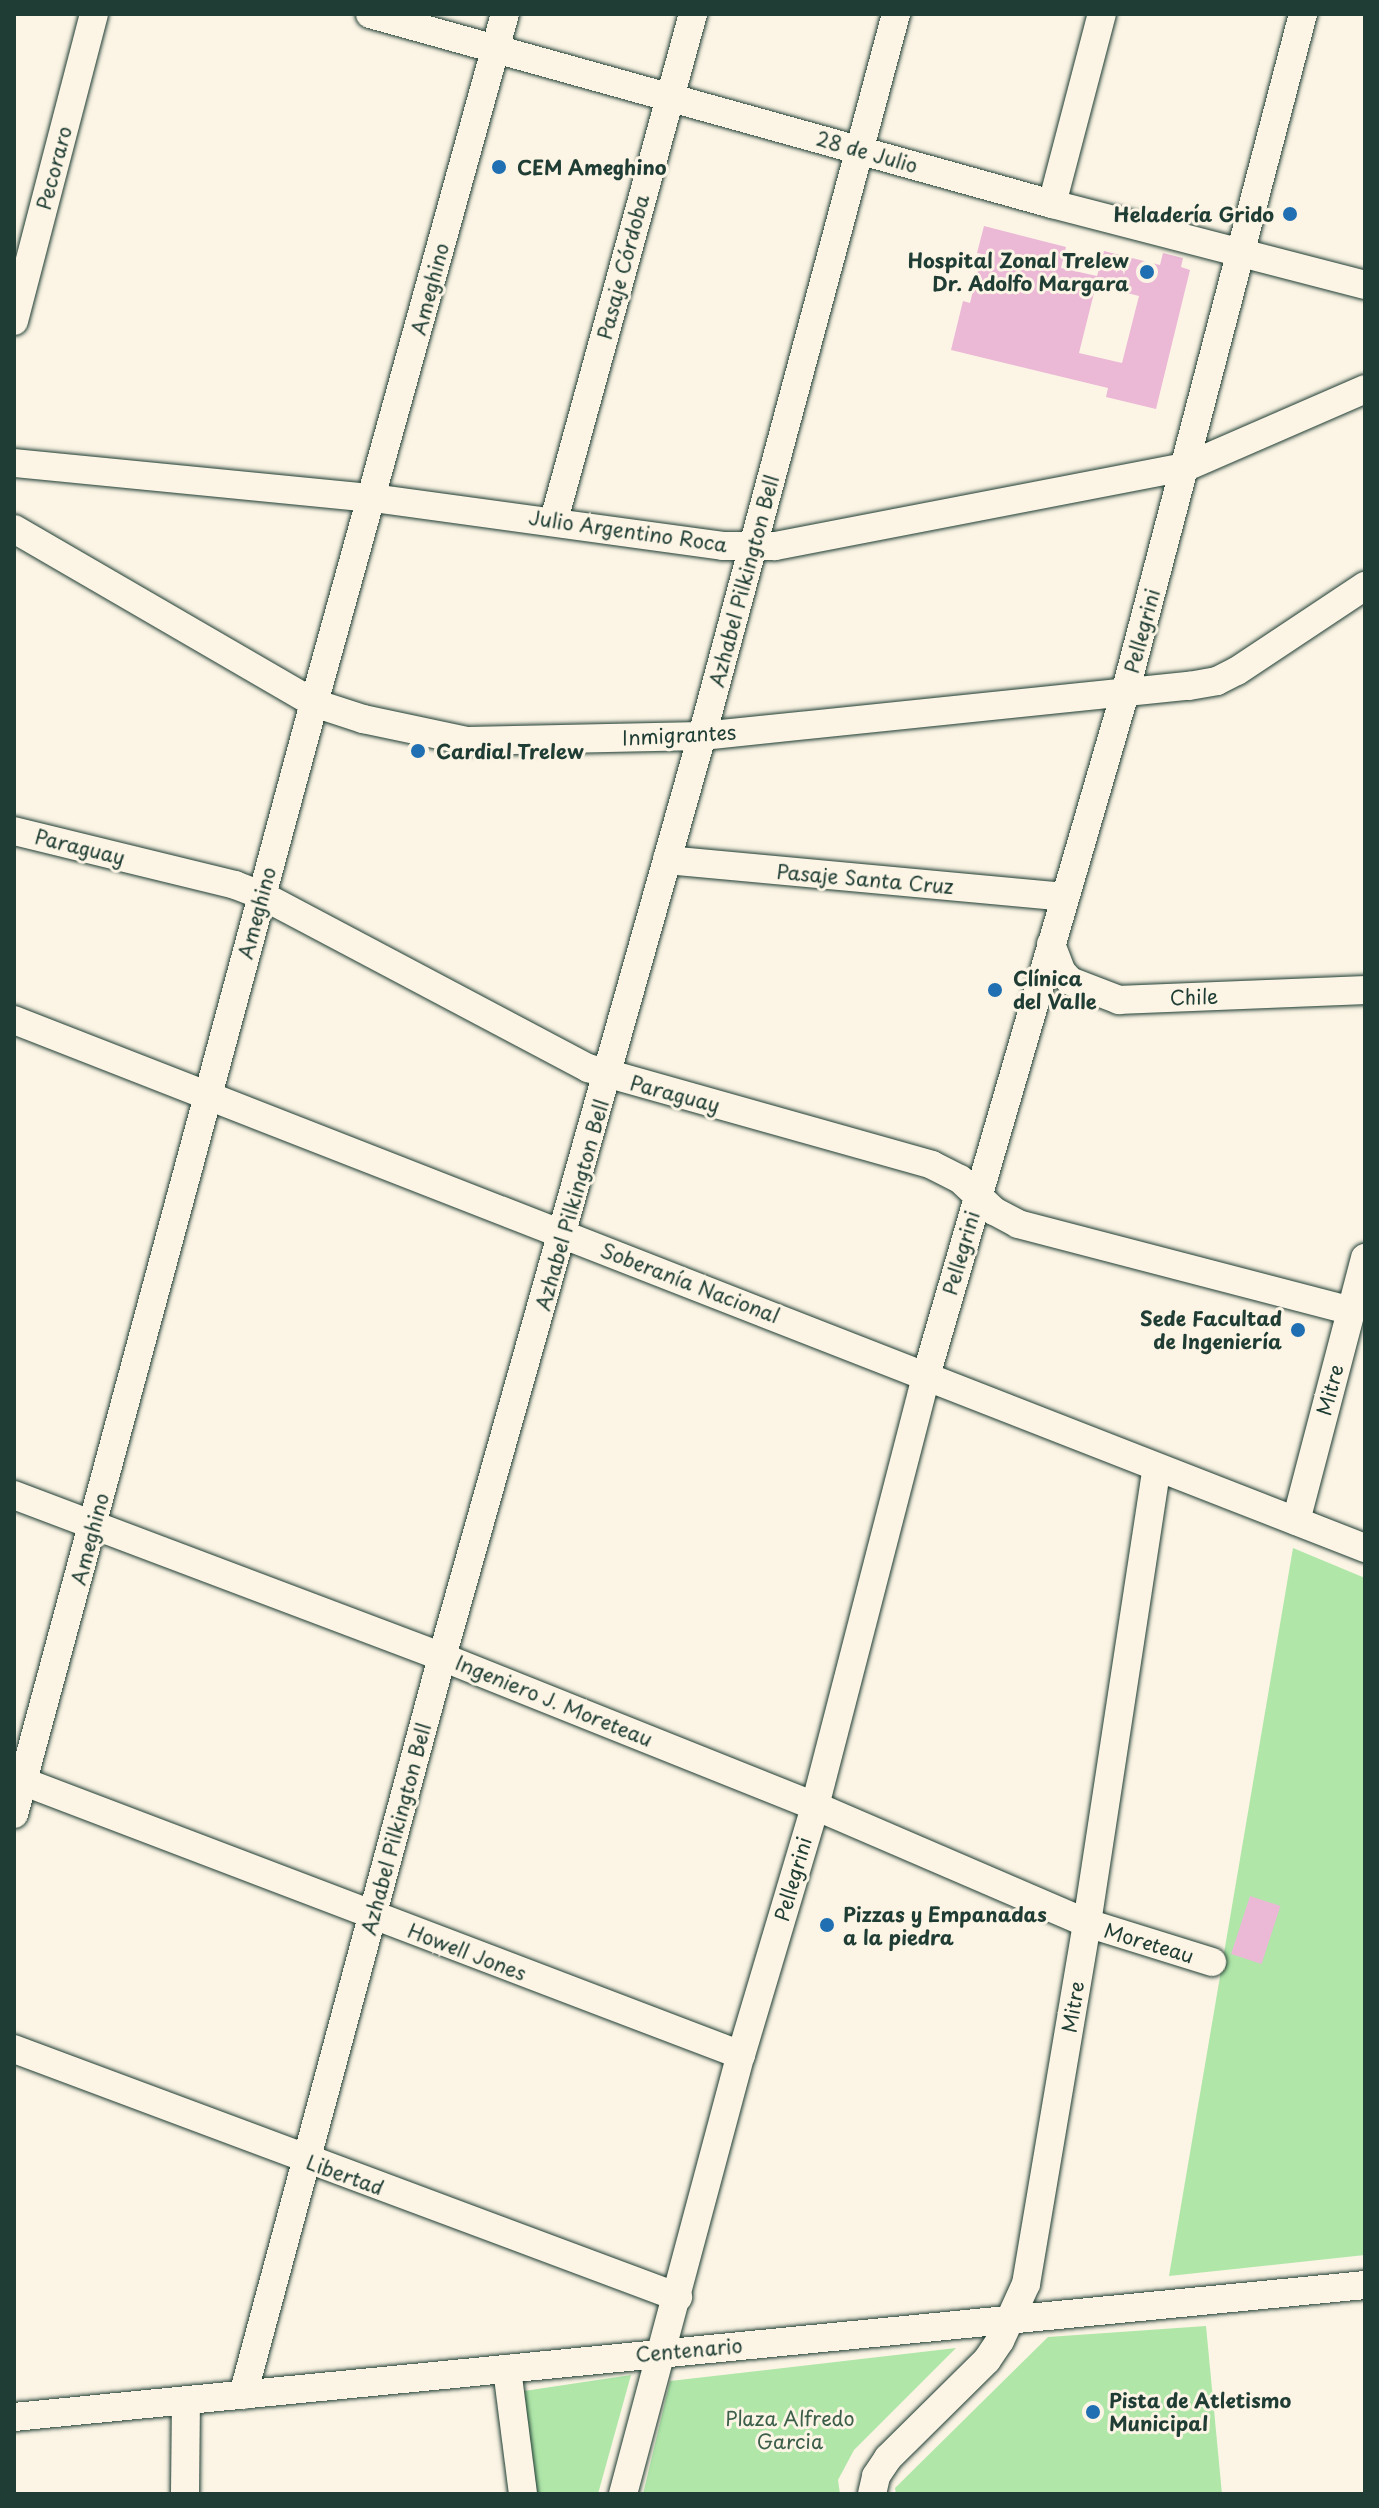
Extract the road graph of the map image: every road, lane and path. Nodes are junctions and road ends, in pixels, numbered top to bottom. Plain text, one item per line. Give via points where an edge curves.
1 (94, 14) edge
2 (370, 14) edge
3 (505, 14) edge
4 (693, 14) edge
5 (896, 14) edge
6 (1102, 14) edge
7 (1303, 14) edge
8 (495, 49) junction
9 (670, 97) junction
10 (858, 149) junction
11 (1052, 204) junction
12 (1239, 252) junction
13 (1365, 285) edge
14 (14, 321) edge
15 (1365, 389) edge
16 (14, 463) edge
17 (1186, 467) junction
18 (373, 498) junction
19 (554, 520) junction
20 (14, 529) edge
21 (754, 547) junction
22 (1365, 586) edge
23 (1125, 693) junction
24 (314, 703) junction
25 (702, 736) junction
26 (14, 831) edge
27 (667, 860) junction
28 (263, 896) junction
29 (1064, 897) junction
30 (1051, 944) junction
31 (1365, 990) edge
32 (14, 1020) edge
33 (608, 1076) junction
34 (207, 1095) junction
35 (977, 1194) junction
36 (564, 1234) junction
37 (1365, 1258) edge
38 (1351, 1311) junction
39 (1352, 1355) edge
40 (926, 1376) junction
41 (1157, 1468) junction
42 (14, 1495) edge
43 (1296, 1521) junction
44 (94, 1526) junction
45 (1365, 1548) edge
46 (442, 1657) junction
47 (18, 1780) edge
48 (815, 1806) junction
49 (14, 1814) edge
50 (372, 1916) junction
51 (1087, 1923) junction
52 (1212, 1962) dead end
53 (14, 2049) edge
54 (741, 2055) junction
55 (306, 2161) junction
56 (1365, 2285) edge
57 (678, 2297) junction
58 (1011, 2321) junction
59 (664, 2352) junction
60 (507, 2369) junction
61 (243, 2395) junction
62 (186, 2401) junction
63 (14, 2417) edge
64 (185, 2494) edge
65 (523, 2494) edge
66 (623, 2494) edge
67 (872, 2494) edge

1 - 14 street, Pecoraro
2 - 8 street, 28 de Julio
3 - 8 street, Ameghino
4 - 9 street, Pasaje Córdoba
5 - 10 street, Azhabel Pilkington Bell
6 - 11 street
7 - 12 street, Pellegrini
8 - 9 street, 28 de Julio
8 - 18 street, Ameghino
9 - 10 street, 28 de Julio
9 - 19 street, Pasaje Córdoba
10 - 11 street, 28 de Julio
10 - 21 street, Azhabel Pilkington Bell
11 - 12 street, 28 de Julio
12 - 13 street, 28 de Julio
12 - 17 street, Pellegrini
15 - 17 street, Julio Argentino Roca
16 - 18 street, Julio Argentino Roca
17 - 21 street, Julio Argentino Roca
17 - 23 street, Pellegrini
18 - 19 street, Julio Argentino Roca
18 - 24 street, Ameghino
19 - 21 street, Julio Argentino Roca
20 - 24 street, Inmigrantes
21 - 25 street, Azhabel Pilkington Bell
22 - 23 street, Inmigrantes via 1217,681
23 - 25 street, Inmigrantes
23 - 29 street, Pellegrini
24 - 25 street, Inmigrantes via 467,741
24 - 28 street, Ameghino
25 - 27 street, Azhabel Pilkington Bell
26 - 28 street, Paraguay
27 - 29 street, Pasaje Santa Cruz
27 - 33 street, Azhabel Pilkington Bell
28 - 33 street, Paraguay
28 - 34 street, Ameghino
29 - 30 street, Pellegrini
30 - 31 street, Chile via 1070,981 1119,1000
30 - 35 street, Pellegrini
32 - 34 street, Soberanía Nacional
33 - 35 street, Paraguay via 932,1165
33 - 36 street, Azhabel Pilkington Bell
34 - 36 street, Soberanía Nacional
34 - 44 street, Ameghino
35 - 38 street, Paraguay via 1018,1224
35 - 40 street, Pellegrini
36 - 40 street, Soberanía Nacional
36 - 46 street, Azhabel Pilkington Bell
37 - 38 street, Mitre
38 - 39 street, Mitre
39 - 43 street, Mitre
40 - 41 street, Soberanía Nacional
40 - 48 street, Pellegrini
41 - 43 street, Soberanía Nacional
41 - 51 street, Mitre
42 - 44 street, Ingeniero J. Moreteau
43 - 45 street, Soberanía Nacional
44 - 46 street, Ingeniero J. Moreteau
44 - 47 street, Ameghino
46 - 48 street, Ingeniero J. Moreteau
46 - 50 street, Azhabel Pilkington Bell
47 - 49 street, Ameghino
47 - 50 street, Howell Jones
48 - 51 street, Ingeniero J. Moreteau
48 - 54 street, Pellegrini
50 - 54 street, Howell Jones
50 - 55 street, Azhabel Pilkington Bell
51 - 52 street, Moreteau
51 - 58 street, Mitre via 1036,2242
53 - 55 street, Libertad
54 - 57 street, Pellegrini
55 - 57 street, Libertad
55 - 61 street, Azhabel Pilkington Bell
56 - 58 street, Centenario
57 - 59 street, Pellegrini
58 - 59 street, Centenario
58 - 67 street, Mitre via 987,2360 888,2458
59 - 60 street, Centenario
59 - 66 street, Pellegrini
60 - 61 street, Centenario
60 - 65 street
61 - 62 street, Centenario
62 - 63 street, Centenario
62 - 64 street

